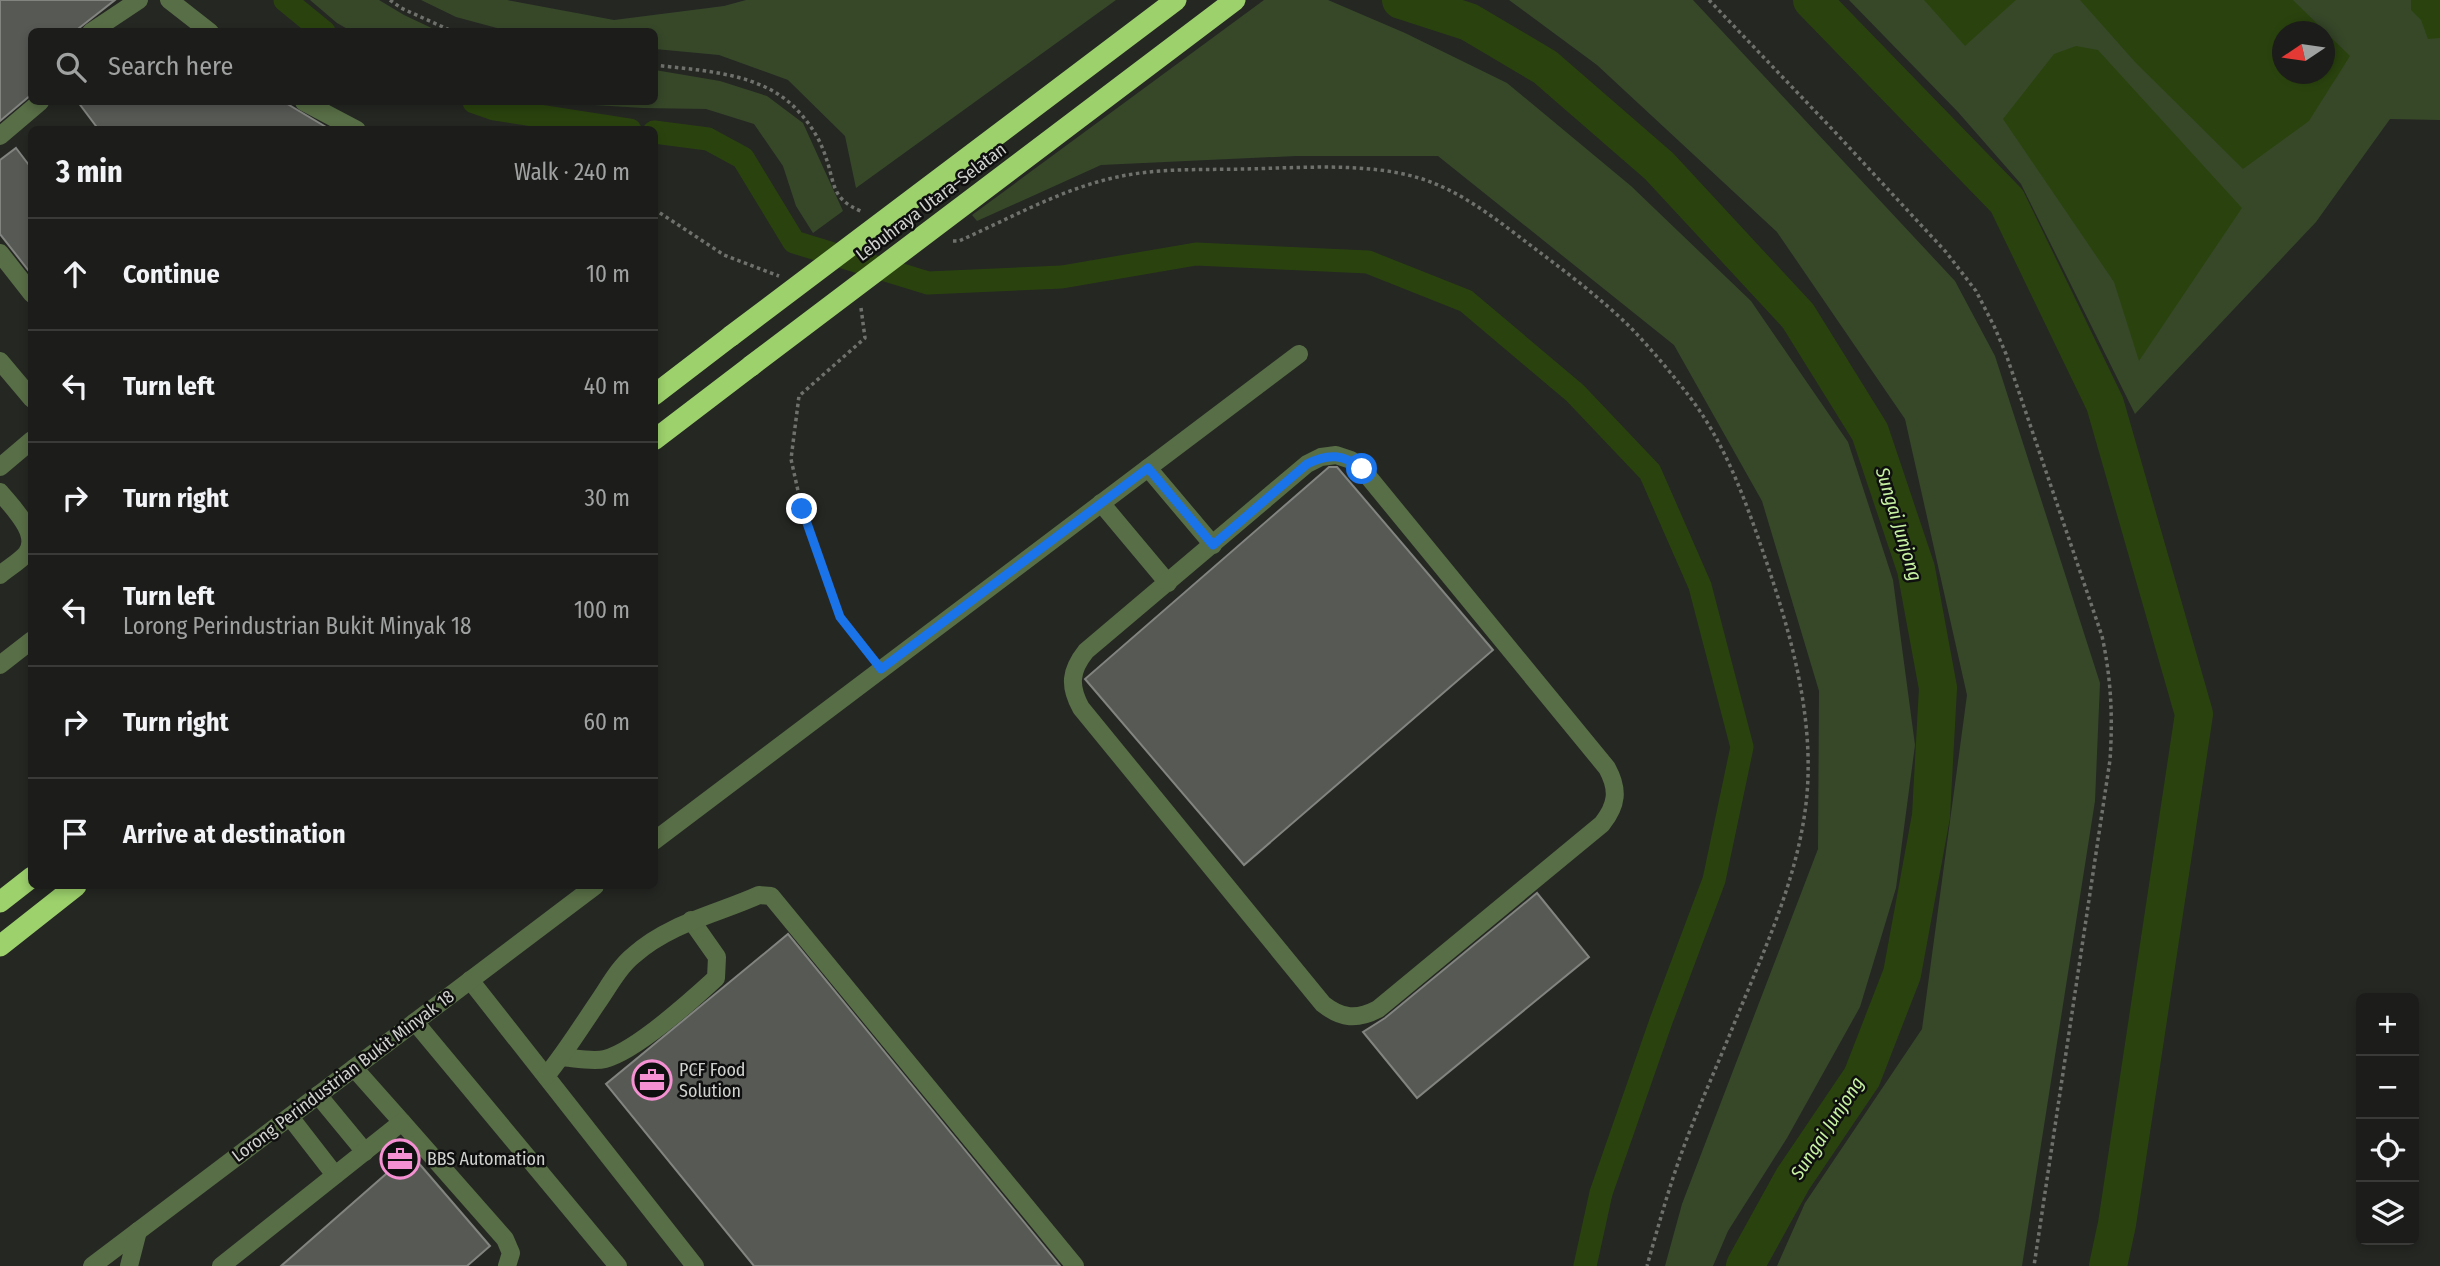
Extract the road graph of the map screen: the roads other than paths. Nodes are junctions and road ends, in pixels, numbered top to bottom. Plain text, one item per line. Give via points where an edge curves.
1 (139, 0) edge
2 (169, 0) edge
3 (1176, 0) edge
4 (1235, 0) edge
5 (97, 28) edge
6 (205, 28) edge
7 (36, 105) edge
8 (310, 105) edge
9 (349, 126) edge
10 (0, 136) edge
11 (0, 253) edge
12 (28, 289) edge
13 (1299, 354) dead end
14 (0, 361) edge
15 (658, 392) edge
16 (28, 394) edge
17 (658, 437) edge
18 (28, 443) edge
19 (0, 467) edge
20 (1148, 468) junction
21 (0, 492) edge
22 (1101, 503) junction
23 (28, 529) edge
24 (1213, 545) junction
25 (28, 552) edge
26 (0, 575) edge
27 (1168, 583) junction
28 (28, 643) edge
29 (0, 665) edge
30 (658, 838) edge
31 (28, 880) edge
32 (72, 889) edge
33 (591, 889) edge
34 (0, 902) edge
35 (691, 920) junction
36 (0, 946) edge
37 (470, 980) junction
38 (415, 1023) junction
39 (561, 1057) junction
40 (354, 1068) junction
41 (546, 1076) junction
42 (318, 1095) junction
43 (289, 1117) junction
44 (402, 1122) junction
45 (365, 1152) junction
46 (335, 1175) junction
47 (138, 1231) junction
48 (92, 1266) edge
49 (129, 1266) edge
50 (222, 1266) edge
51 (507, 1266) edge
52 (618, 1266) edge
53 (695, 1266) edge
54 (1075, 1266) edge

1 - 5 street
2 - 6 street
3 - 15 highway, Lebuhraya Utara–Selatan, bridge
4 - 17 highway, Lebuhraya Utara–Selatan, bridge
7 - 10 street
8 - 9 street
11 - 12 street
13 - 20 street
14 - 16 street
18 - 19 street
20 - 22 street
20 - 24 street
21 - 23 street
22 - 27 street
22 - 30 street
24 - 27 street
24 - 27 street via 1307,464 1336,455 1350,460 1607,768 1616,797 1612,811 1378,1009 1350,1018 1335,1013 1323,1004 1073,694 1076,664 1086,652
25 - 26 street
28 - 29 street
31 - 34 highway
32 - 36 highway
33 - 37 street, Lorong Perindustrian Bukit Minyak 18
35 - 39 street via 633,956
35 - 39 street via 717,957 716,978 635,1043 604,1059
35 - 54 street via 759,895 771,896
37 - 38 street, Lorong Perindustrian Bukit Minyak 18
37 - 41 street
38 - 40 street, Lorong Perindustrian Bukit Minyak 18
38 - 52 street
39 - 41 street
40 - 42 street, Lorong Perindustrian Bukit Minyak 18
40 - 44 street
41 - 53 street
42 - 43 street, Lorong Perindustrian Bukit Minyak 18
42 - 45 street
43 - 46 street
43 - 47 street, Lorong Perindustrian Bukit Minyak 18
44 - 45 street
44 - 51 street via 505,1239 511,1253
45 - 46 street
46 - 50 street
47 - 48 street, Lorong Perindustrian Bukit Minyak 18
47 - 49 street

